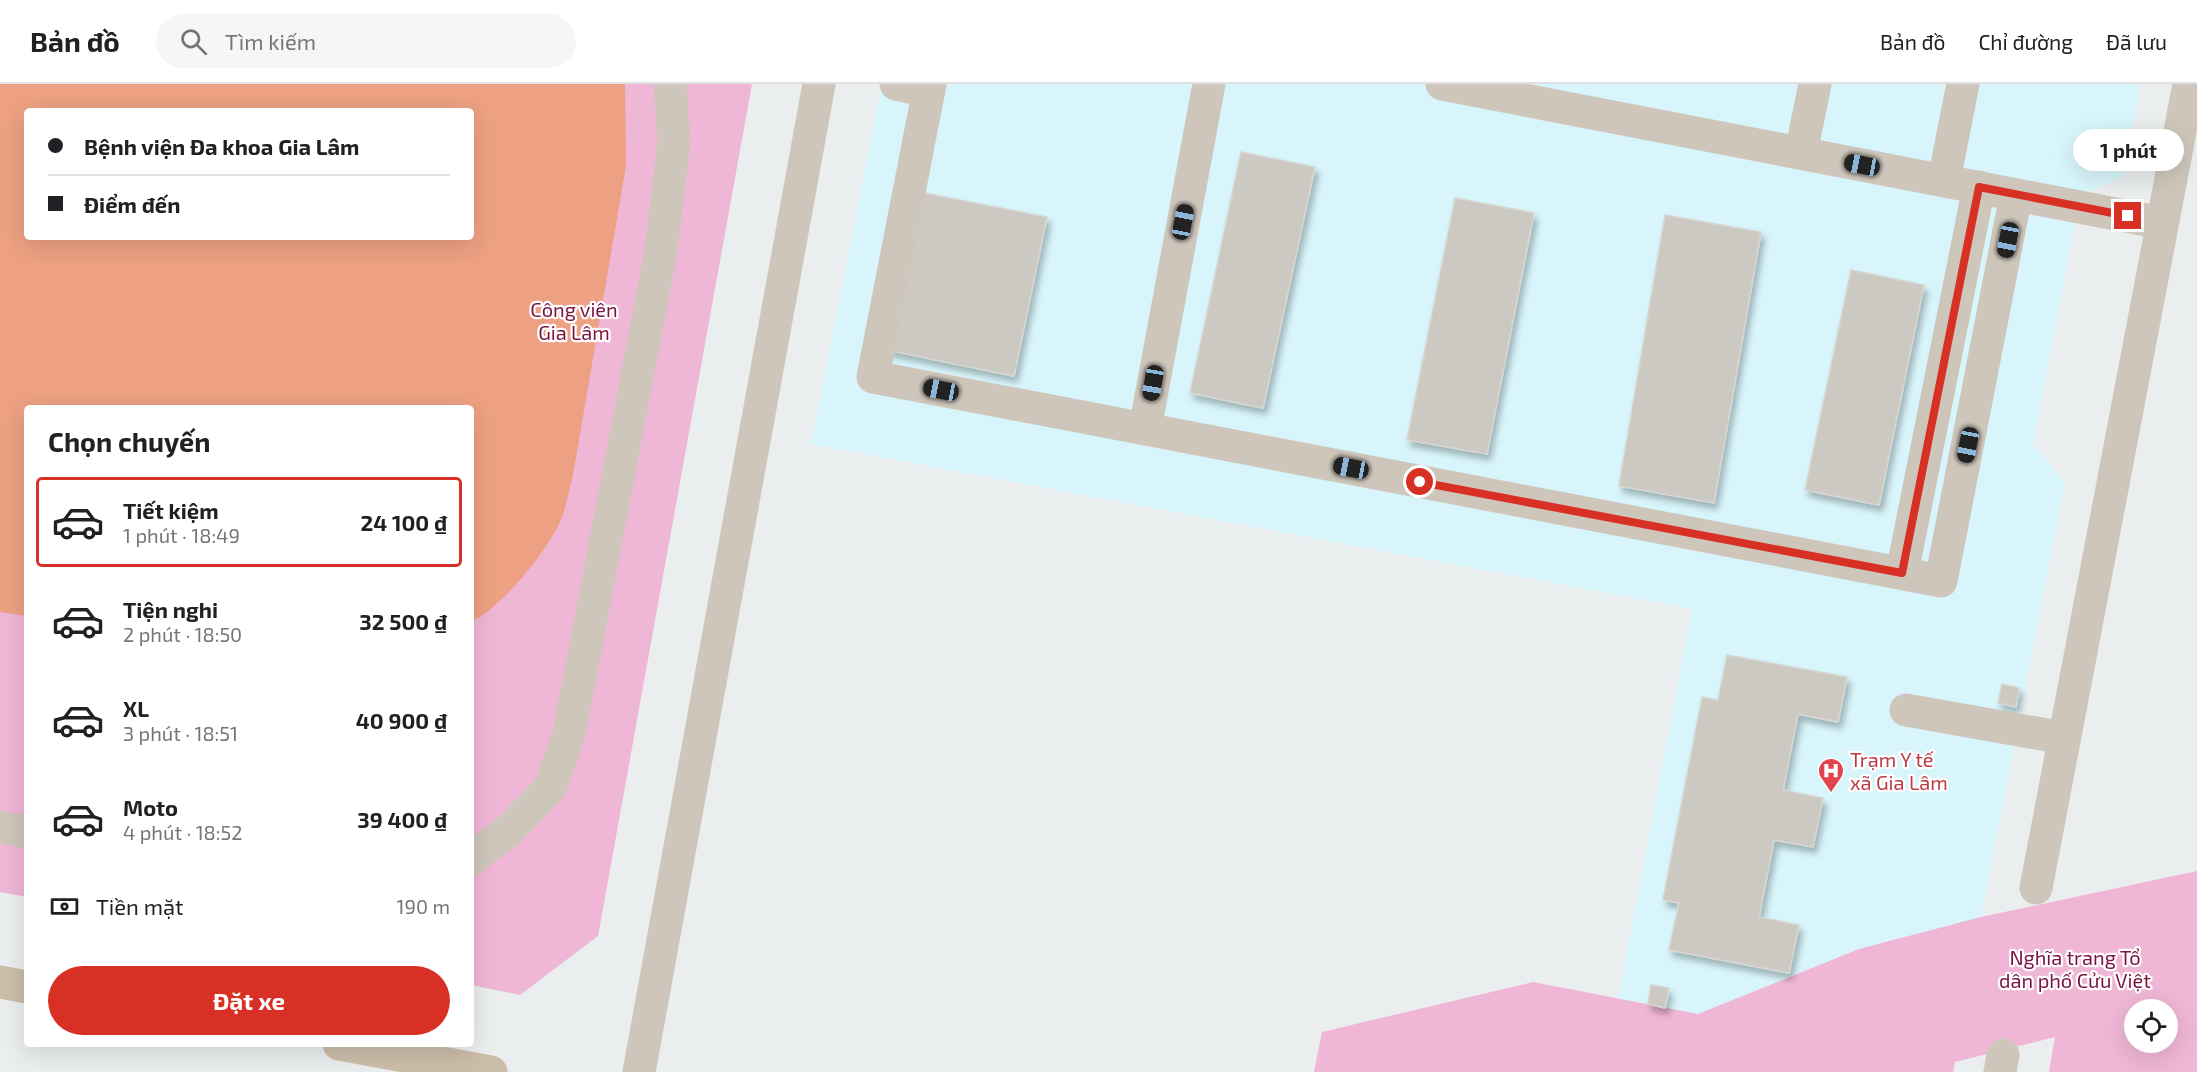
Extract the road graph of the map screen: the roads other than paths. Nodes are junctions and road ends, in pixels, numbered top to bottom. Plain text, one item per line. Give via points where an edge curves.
1 (670, 84) edge
2 (819, 84) edge
3 (896, 84) edge
4 (1209, 84) edge
5 (1442, 84) edge
6 (1815, 84) edge
7 (1963, 84) edge
8 (2189, 84) edge
9 (929, 88) edge
10 (1801, 153) junction
11 (1944, 180) junction
12 (1979, 187) junction
13 (2016, 195) junction
14 (2162, 223) junction
15 (1145, 429) junction
16 (1902, 573) junction
17 (1906, 710) dead end
18 (2064, 738) junction
19 (0, 827) edge
20 (24, 831) edge
21 (474, 857) edge
22 (2036, 888) dead end
23 (0, 982) edge
24 (24, 986) edge
25 (355, 1047) edge
26 (491, 1072) edge
27 (639, 1072) edge

1 - 21 street via 674,141 661,250 569,734 550,788 506,833
2 - 27 street
3 - 9 street
4 - 15 street
5 - 10 street
6 - 10 street
7 - 11 street
8 - 14 street
9 - 15 street via 873,377
10 - 11 street
11 - 12 street
12 - 13 street
12 - 16 street
13 - 14 street
13 - 16 street via 1941,581
14 - 18 street
15 - 16 street
17 - 18 street
18 - 22 street
19 - 20 street
23 - 24 main road
25 - 26 main road

